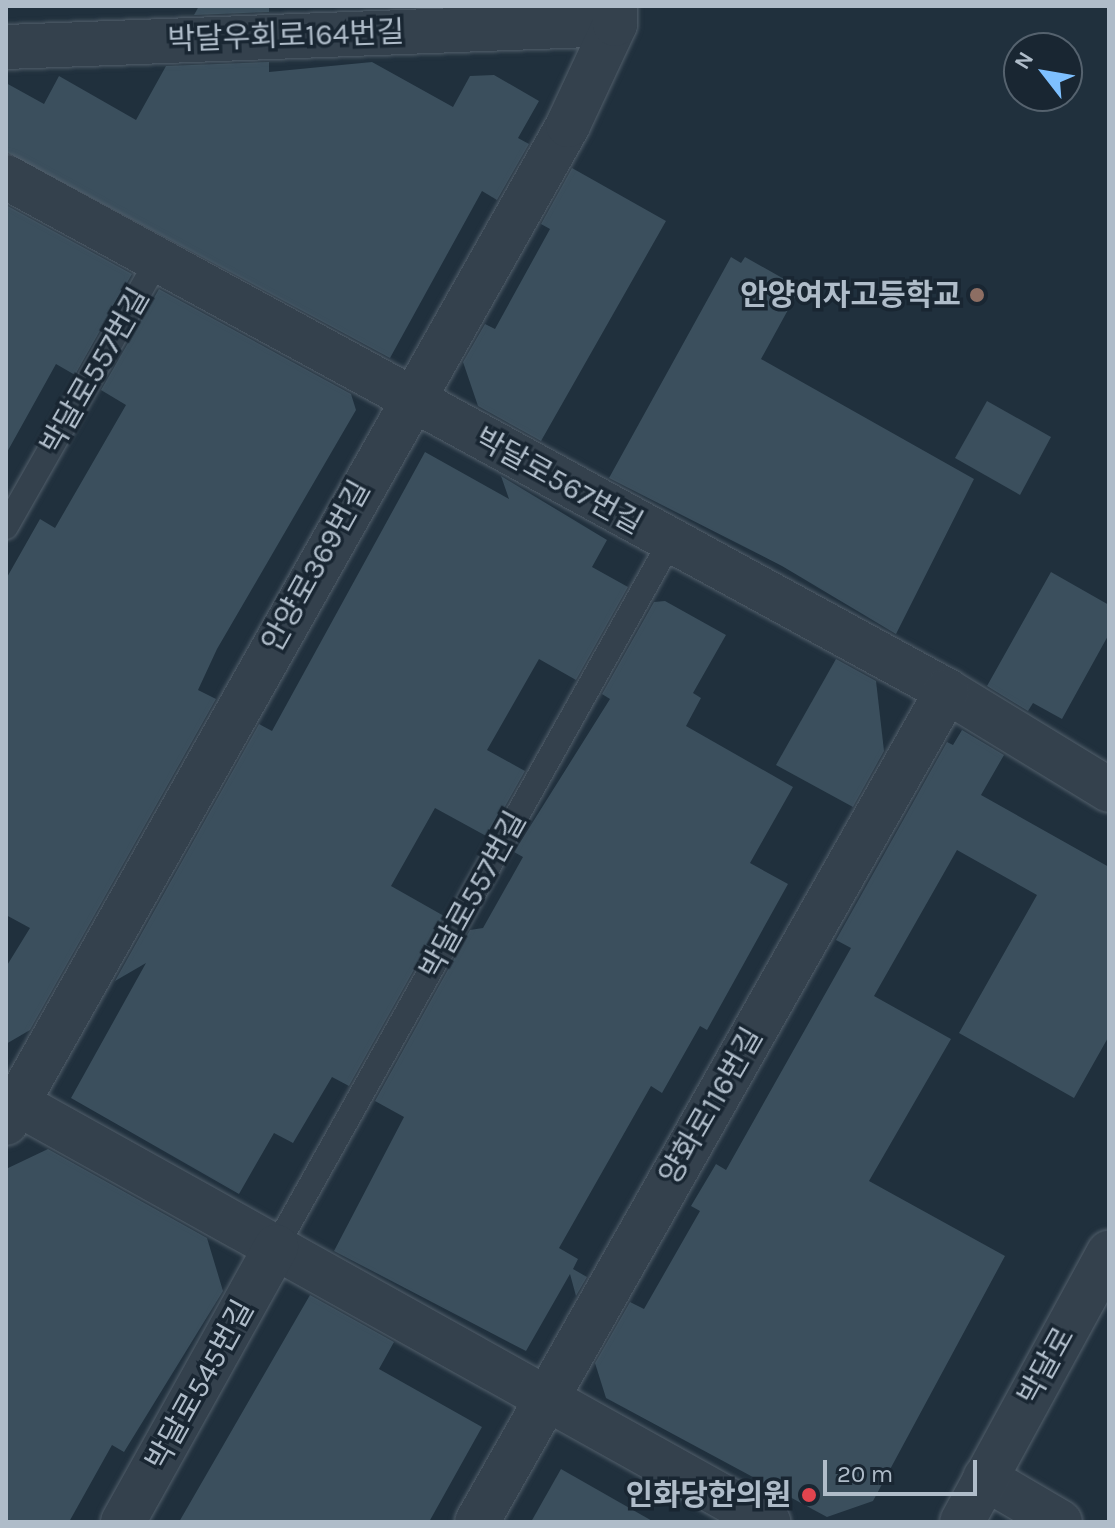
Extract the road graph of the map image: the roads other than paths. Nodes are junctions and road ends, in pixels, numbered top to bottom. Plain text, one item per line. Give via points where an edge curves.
1 (615, 15) edge
2 (6, 47) edge
3 (6, 177) edge
4 (160, 256) junction
5 (409, 397) junction
6 (6, 527) edge
7 (670, 542) junction
8 (947, 691) junction
9 (1109, 790) edge
10 (10, 1108) edge
11 (276, 1247) junction
12 (1109, 1252) edge
13 (546, 1397) junction
14 (985, 1478) junction
15 (123, 1522) edge
16 (477, 1522) edge
17 (768, 1522) edge
18 (962, 1522) edge
19 (1060, 1522) edge

1 - 2 street, 박달우회로164번길
1 - 5 street, 안양로369번길 via 568,125
3 - 4 street, 박달로567번길
4 - 5 street, 박달로567번길
4 - 6 lane, 박달로557번길
5 - 7 street, 박달로567번길
5 - 10 street, 안양로369번길
7 - 8 street, 박달로567번길
7 - 11 lane, 박달로557번길
8 - 9 street, 박달로567번길
8 - 13 street, 양화로116번길
10 - 11 street
11 - 13 street
11 - 15 street, 박달로545번길
12 - 14 street, 박달로
13 - 16 street, 양화로116번길
13 - 17 street
14 - 18 street, 박달로
14 - 19 street

